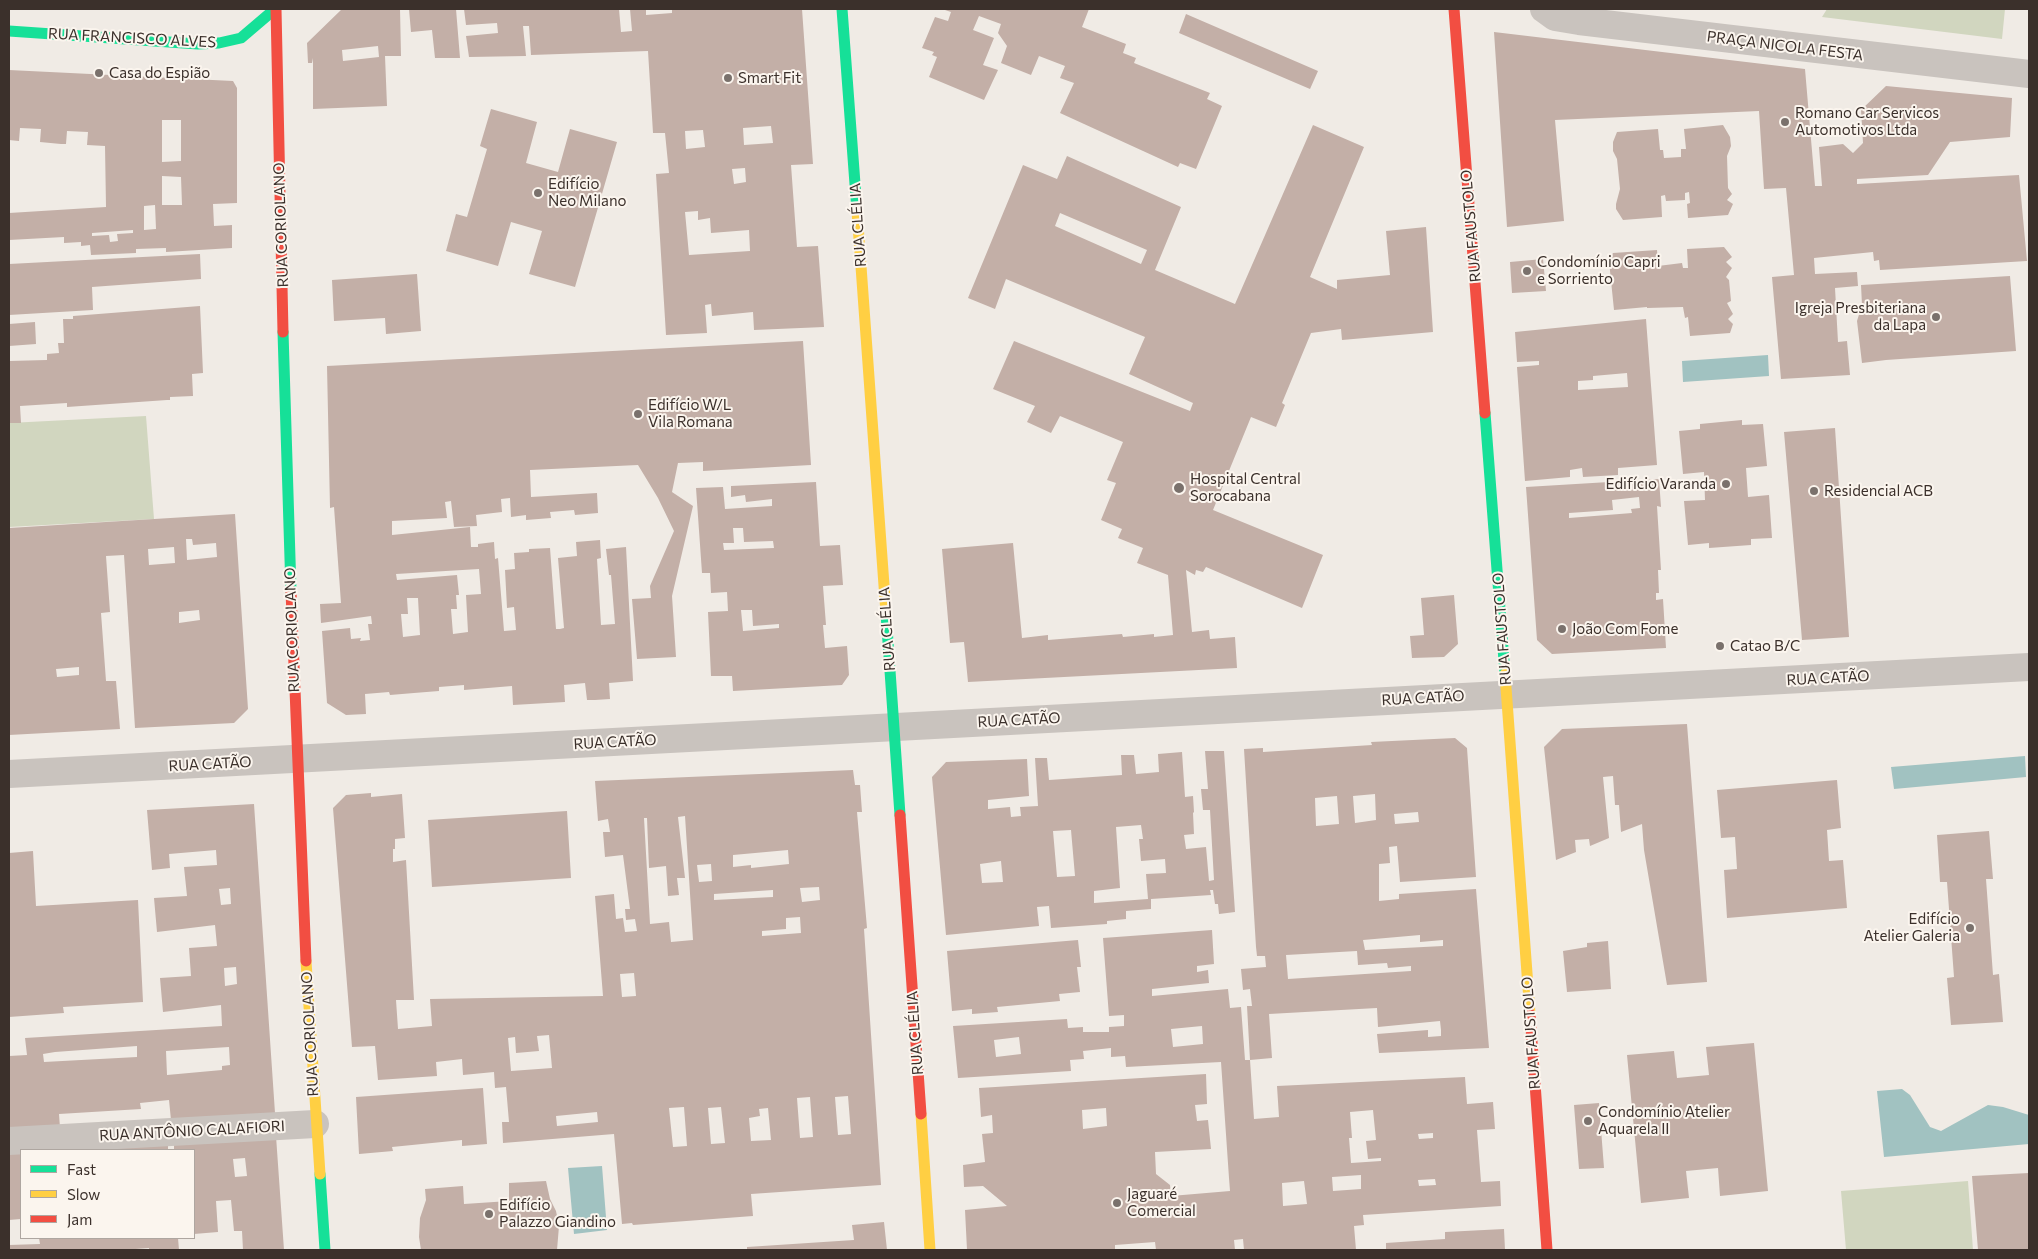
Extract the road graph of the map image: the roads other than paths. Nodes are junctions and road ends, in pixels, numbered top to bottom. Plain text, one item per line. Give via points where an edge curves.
1 (276, 9) edge
2 (842, 9) edge
3 (1454, 9) edge
4 (1544, 9) edge
5 (9, 31) edge
6 (2029, 74) edge
7 (2029, 667) edge
8 (1507, 694) junction
9 (894, 726) junction
10 (296, 759) junction
11 (9, 774) edge
12 (315, 1124) junction
13 (9, 1141) edge
14 (324, 1250) edge
15 (930, 1250) edge
16 (1547, 1250) edge

1 - 5 street, RUA FRANCISCO ALVES via 241,38 219,43
1 - 10 street, RUA CORIOLANO
2 - 9 street, RUA CLÉLIA
3 - 8 street, RUA FAUSTOLO
4 - 6 street, PRAÇA NICOLA FESTA via 1555,17 1579,21
7 - 8 street, RUA CATÃO
8 - 9 street, RUA CATÃO
8 - 16 street, RUA FAUSTOLO
9 - 10 street, RUA CATÃO
9 - 15 street, RUA CLÉLIA
10 - 11 street, RUA CATÃO
10 - 12 street, RUA CORIOLANO
12 - 13 street, RUA ANTÔNIO CALAFIORI
12 - 14 street, RUA CORIOLANO

